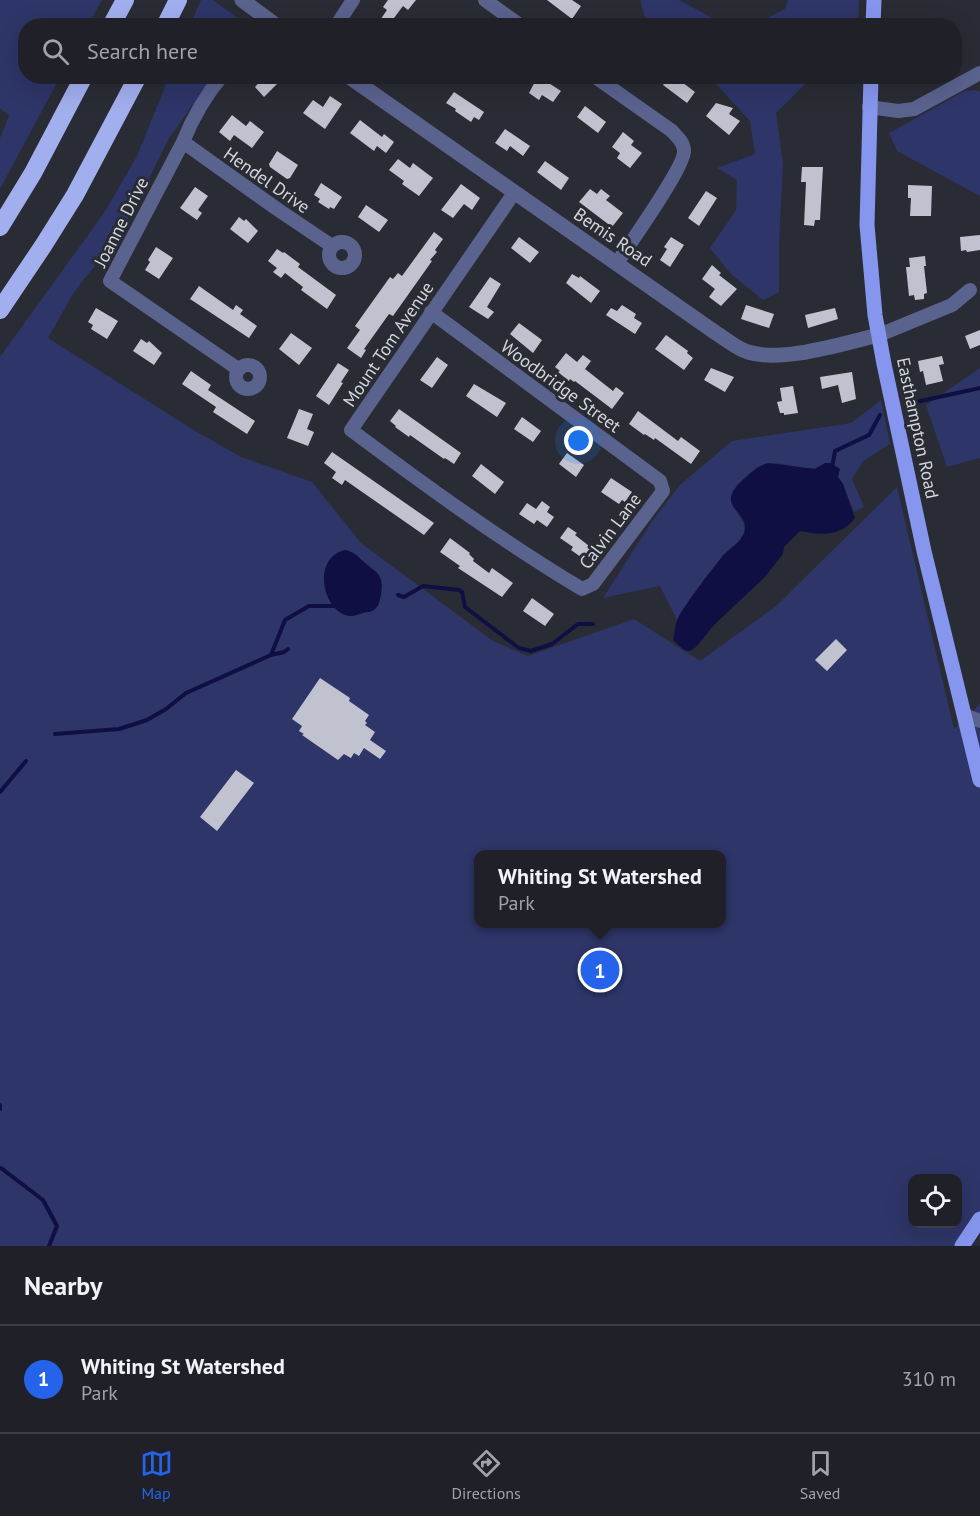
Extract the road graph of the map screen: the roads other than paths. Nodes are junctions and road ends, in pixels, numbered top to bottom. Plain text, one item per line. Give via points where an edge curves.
1 (124, 0) edge
2 (178, 0) edge
3 (242, 0) edge
4 (353, 0) edge
5 (485, 0) edge
6 (874, 0) edge
7 (115, 18) edge
8 (169, 18) edge
9 (264, 18) edge
10 (341, 18) edge
11 (510, 18) edge
12 (873, 18) edge
13 (980, 73) edge
14 (962, 83) edge
15 (80, 84) edge
16 (134, 84) edge
17 (215, 84) edge
18 (359, 84) edge
19 (605, 84) edge
20 (870, 84) edge
21 (960, 84) edge
22 (869, 107) junction
23 (183, 142) junction
24 (514, 193) junction
25 (0, 227) edge
26 (332, 246) dead end
27 (617, 263) junction
28 (970, 290) dead end
29 (0, 310) edge
30 (430, 312) junction
31 (879, 335) junction
32 (238, 369) dead end
33 (661, 493) joint
34 (584, 588) joint
35 (964, 715) junction
36 (980, 721) edge
37 (980, 780) edge
38 (980, 1219) edge
39 (962, 1246) edge

1 - 7 highway
2 - 8 highway
3 - 9 street
4 - 10 street
5 - 11 street
6 - 12 main road
13 - 14 street
15 - 25 highway
16 - 29 highway via 75,195
17 - 23 street, Joanne Drive via 192,118
18 - 24 street, Bemis Road
19 - 27 street via 672,131 684,151 676,172
20 - 22 main road, Easthampton Road
21 - 22 street via 914,109
22 - 31 main road, Easthampton Road via 867,225
23 - 26 street, Hendel Drive
23 - 32 street, Joanne Drive via 110,280
24 - 27 street, Bemis Road
24 - 30 street, Mount Tom Avenue
27 - 31 street, Bemis Road via 748,352 777,355
28 - 31 street via 952,305
30 - 33 street, Woodbridge Street via 660,481
30 - 34 street, Mount Tom Avenue via 351,430 538,563
31 - 35 main road, Easthampton Road via 924,551
33 - 34 street, Calvin Lane via 593,584
35 - 36 street
35 - 37 main road, Easthampton Road
38 - 39 main road

